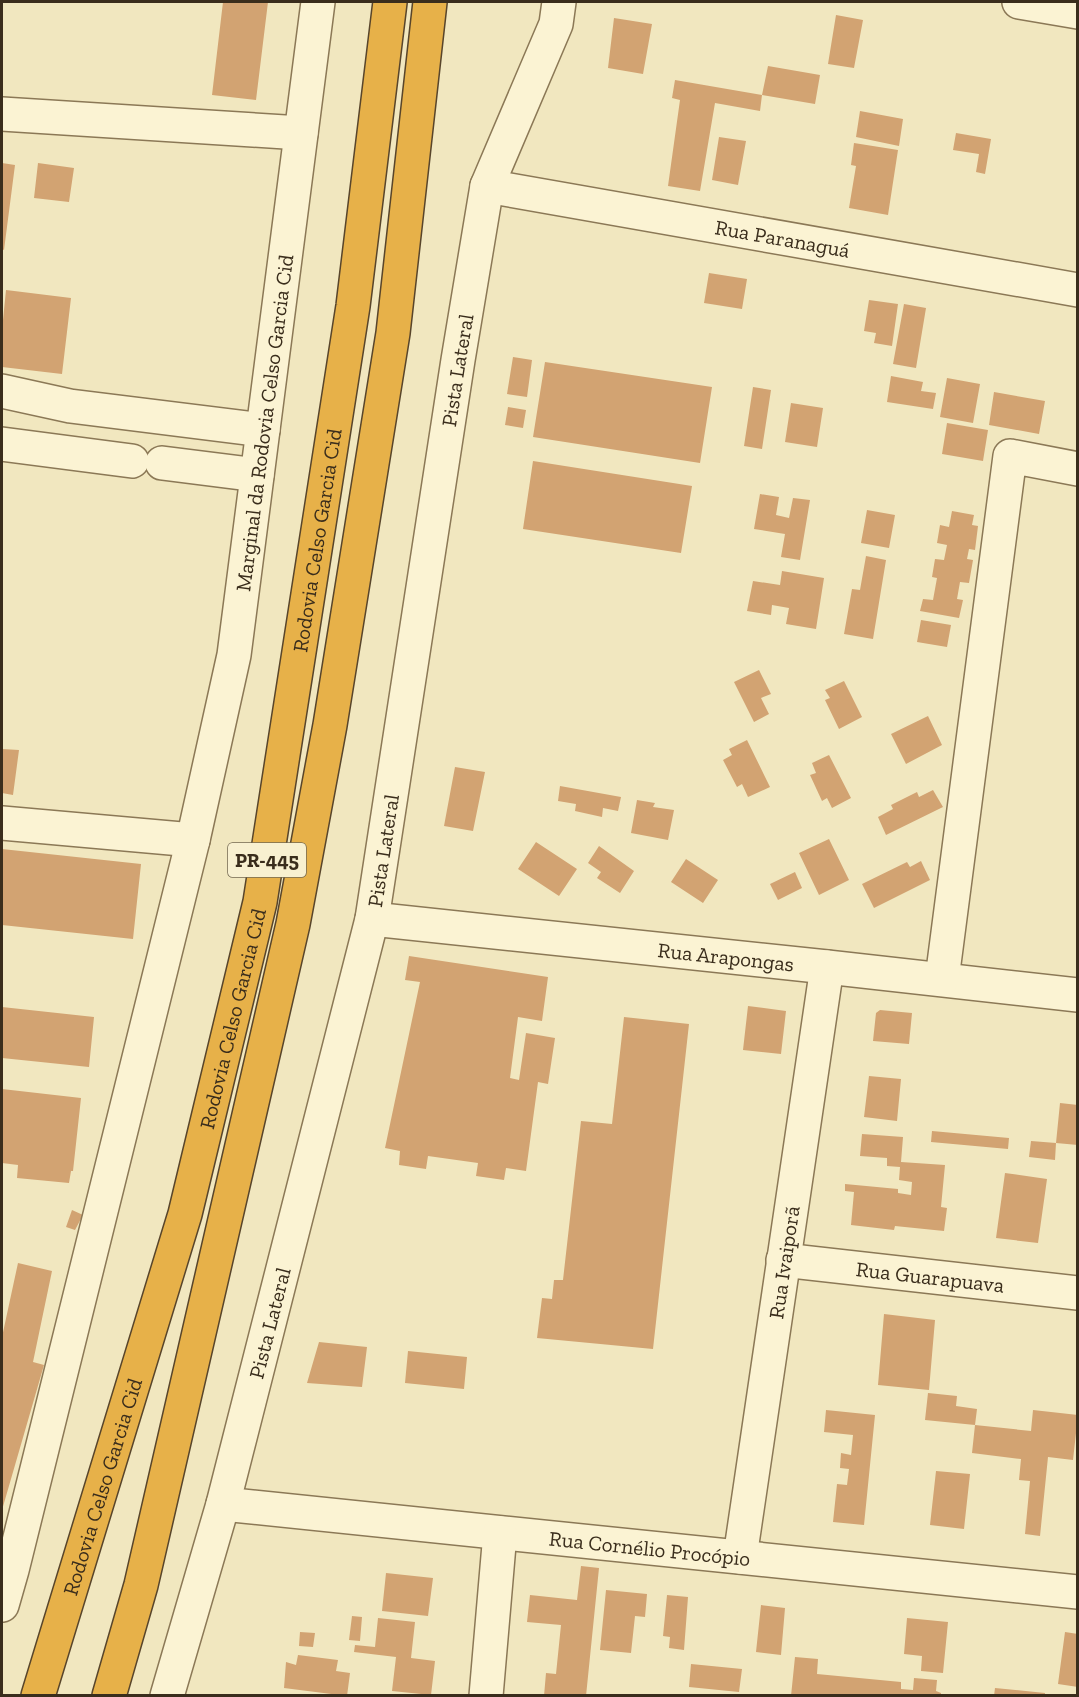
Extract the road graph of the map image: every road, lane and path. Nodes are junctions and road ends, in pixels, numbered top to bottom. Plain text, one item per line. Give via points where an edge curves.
1 (318, 2) edge
2 (390, 2) edge
3 (430, 2) edge
4 (559, 2) edge
5 (1019, 2) edge
6 (1077, 12) edge
7 (2, 114) edge
8 (301, 133) junction
9 (487, 186) junction
10 (1077, 290) edge
11 (2, 390) edge
12 (263, 430) junction
13 (2, 444) edge
14 (1077, 469) edge
15 (257, 475) junction
16 (2, 823) edge
17 (192, 840) junction
18 (372, 920) junction
19 (828, 967) junction
20 (942, 979) junction
21 (1077, 995) edge
22 (783, 1260) junction
23 (1077, 1293) edge
24 (222, 1504) junction
25 (500, 1533) junction
26 (740, 1557) junction
27 (141, 1585) junction
28 (1077, 1592) edge
29 (2, 1605) edge
30 (38, 1695) edge
31 (109, 1695) edge
32 (119, 1695) edge
33 (167, 1695) edge
34 (486, 1695) edge

1 - 8 street, Marginal da Rodovia Celso Garcia Cid
2 - 30 highway, Rodovia Celso Garcia Cid / PR-445 via 353,306 260,902 185,1214
3 - 27 highway, Rodovia Celso Garcia Cid / PR-445 via 393,333 326,748 293,924
4 - 9 street, Pista Lateral via 556,24
5 - 6 street
7 - 8 street
8 - 12 street, Marginal da Rodovia Celso Garcia Cid
9 - 10 street, Rua Paranaguá
9 - 18 street, Pista Lateral
11 - 12 street via 70,406
12 - 15 street, Marginal da Rodovia Celso Garcia Cid
13 - 15 street
14 - 20 street via 1010,456
15 - 17 street, Marginal da Rodovia Celso Garcia Cid via 234,655
16 - 17 street
17 - 29 street
18 - 19 street, Rua Arapongas
18 - 24 street, Pista Lateral
19 - 20 street, Rua Arapongas
19 - 22 street, Rua Ivaiporã
20 - 21 street, Rua Arapongas
22 - 23 street, Rua Guarapuava
22 - 26 street, Rua Ivaiporã
24 - 25 street, Rua Cornélio Procópio
24 - 33 street, Pista Lateral
25 - 26 street, Rua Cornélio Procópio
25 - 34 street
26 - 28 street, Rua Cornélio Procópio
27 - 31 highway, Rodovia Celso Garcia Cid / PR-445
27 - 32 highway

